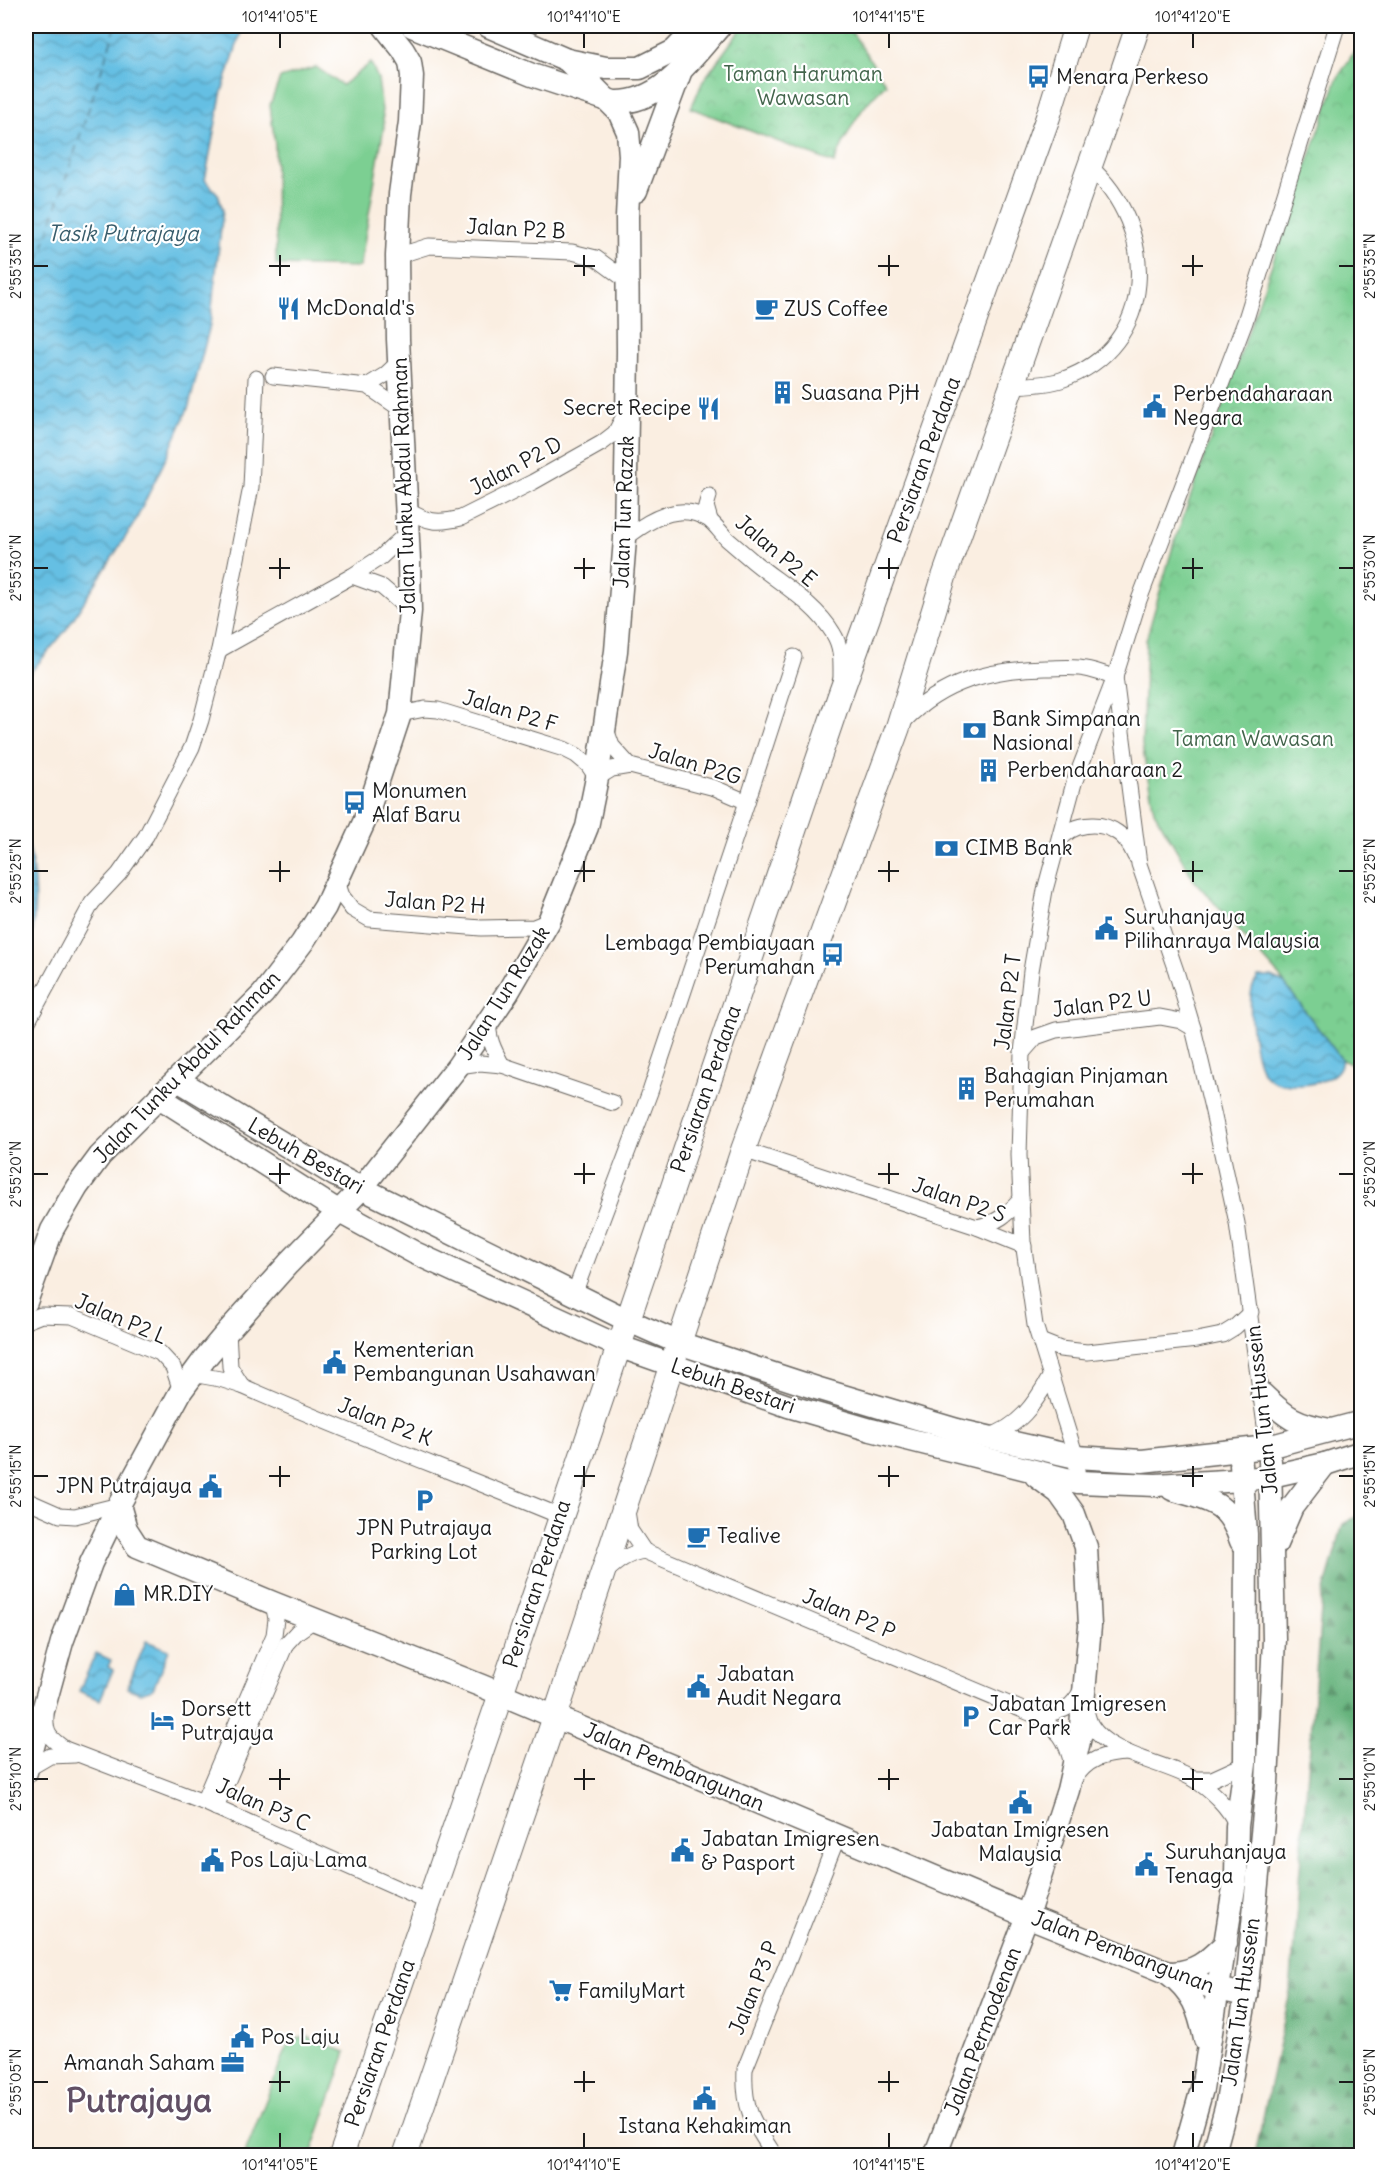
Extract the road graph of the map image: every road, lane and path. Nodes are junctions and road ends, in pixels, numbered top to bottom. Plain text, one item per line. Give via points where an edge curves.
1 (384, 26) edge
2 (412, 26) edge
3 (488, 26) edge
4 (698, 26) edge
5 (720, 26) edge
6 (1076, 26) edge
7 (1138, 26) edge
8 (1337, 26) edge
9 (567, 60) junction
10 (682, 68) junction
11 (604, 99) junction
12 (1089, 166) junction
13 (627, 217) junction
14 (397, 256) junction
15 (627, 281) junction
16 (400, 361) junction
17 (273, 376) dead end
18 (256, 378) dead end
19 (367, 386) junction
20 (1011, 386) junction
21 (627, 409) junction
22 (402, 410) junction
23 (709, 496) dead end
24 (710, 520) junction
25 (408, 521) junction
26 (625, 539) junction
27 (352, 576) junction
28 (410, 611) junction
29 (219, 650) junction
30 (794, 657) dead end
31 (1115, 677) junction
32 (839, 698) junction
33 (400, 714) junction
34 (605, 723) junction
35 (897, 727) junction
36 (630, 766) junction
37 (597, 778) junction
38 (747, 802) junction
39 (1056, 848) junction
40 (1139, 864) junction
41 (337, 881) junction
42 (549, 921) junction
43 (489, 1020) junction
44 (26, 1025) edge
45 (1193, 1028) junction
46 (1022, 1053) junction
47 (502, 1065) junction
48 (458, 1066) junction
49 (178, 1080) junction
50 (159, 1097) junction
51 (613, 1103) dead end
52 (744, 1150) junction
53 (360, 1189) junction
54 (1021, 1199) junction
55 (338, 1211) junction
56 (977, 1227) junction
57 (1024, 1246) junction
58 (574, 1294) junction
59 (26, 1302) edge
60 (1251, 1312) junction
61 (627, 1320) junction
62 (26, 1321) edge
63 (228, 1331) junction
64 (1040, 1341) junction
65 (618, 1346) junction
66 (675, 1355) junction
67 (1050, 1377) junction
68 (187, 1383) junction
69 (242, 1386) junction
70 (1262, 1394) junction
71 (1362, 1422) edge
72 (1334, 1430) junction
73 (987, 1437) junction
74 (1268, 1448) junction
75 (1240, 1451) junction
76 (1362, 1452) edge
77 (1076, 1457) junction
78 (1325, 1464) junction
79 (1027, 1470) junction
80 (1271, 1476) junction
81 (1243, 1480) junction
82 (1078, 1482) junction
83 (1156, 1485) junction
84 (26, 1500) edge
85 (626, 1502) junction
86 (119, 1505) junction
87 (560, 1516) junction
88 (137, 1546) junction
89 (644, 1551) junction
90 (1273, 1553) junction
91 (91, 1563) junction
92 (1245, 1578) junction
93 (600, 1579) junction
94 (273, 1603) junction
95 (314, 1620) junction
96 (1083, 1693) junction
97 (501, 1694) junction
98 (46, 1703) junction
99 (1037, 1716) junction
100 (555, 1717) junction
101 (1128, 1753) junction
102 (78, 1755) junction
103 (1245, 1764) junction
104 (26, 1771) edge
105 (1193, 1779) junction
106 (1070, 1780) junction
107 (210, 1805) junction
108 (1237, 1826) junction
109 (838, 1836) junction
110 (428, 1902) junction
111 (1027, 1916) junction
112 (1226, 1943) junction
113 (1168, 1972) junction
114 (1217, 1989) junction
115 (1246, 1995) junction
116 (1202, 2089) junction
117 (341, 2156) edge
118 (405, 2156) edge
119 (775, 2156) edge
120 (935, 2156) edge
121 (1182, 2156) edge
122 (1213, 2156) edge

1 - 14 street, Jalan Tunku Abdul Rahman via 410,62 412,76
2 - 11 street via 532,75
3 - 9 street
4 - 9 street via 674,51 640,68 606,68
5 - 10 street
6 - 32 main road, Persiaran Perdana via 1048,117
7 - 12 main road
8 - 31 street, Jalan P2 T via 1245,322 1138,600
9 - 11 street, Jalan Tun Razak
10 - 11 street via 666,84 636,100
10 - 13 street
11 - 13 street, Jalan Tun Razak via 619,112 628,132
12 - 20 main road
12 - 20 street via 1099,175 1131,227 1139,269 1132,312 1122,336 1087,367 1061,380
13 - 15 street, Jalan Tun Razak
14 - 15 street, Jalan P2 B via 429,246 572,252 596,258
14 - 16 street, Jalan Tunku Abdul Rahman
15 - 21 street, Jalan Tun Razak
16 - 19 street
16 - 22 street, Jalan Tunku Abdul Rahman
17 - 19 street
18 - 29 street via 251,487
19 - 22 street
20 - 35 main road
21 - 25 street, Jalan P2 D via 624,421 602,444 533,482 461,518
21 - 26 street, Jalan Tun Razak
22 - 25 street, Jalan Tunku Abdul Rahman
23 - 24 street via 706,506
24 - 26 street, Jalan P2 E via 688,512 668,514
24 - 32 street, Jalan P2 E via 753,562 805,602 834,633 841,651
25 - 27 street via 381,557
25 - 28 street, Jalan Tunku Abdul Rahman
26 - 34 street, Jalan Tun Razak via 616,651
27 - 28 street via 382,587
27 - 29 street
28 - 33 street, Jalan Tunku Abdul Rahman
29 - 44 street via 192,747 166,799 135,853 92,903
30 - 38 street
31 - 35 street via 1079,668 998,672 953,685 930,697
31 - 39 street, Jalan P2 T via 1074,783
31 - 40 street, Jalan Tun Hussein
32 - 61 main road, Persiaran Perdana
33 - 37 street, Jalan P2 F via 438,710 552,745 576,755
33 - 41 street, Jalan Tunku Abdul Rahman via 365,820
34 - 36 street via 612,746
34 - 37 street, Jalan Tun Razak
35 - 52 main road
36 - 37 street via 612,769
36 - 38 street, Jalan P2G via 715,788
37 - 42 street, Jalan Tun Razak via 587,827
38 - 58 street via 650,1092
39 - 40 street via 1071,830 1096,824 1119,833
39 - 46 street, Jalan P2 T via 1030,971
40 - 45 street, Jalan Tun Hussein
41 - 42 street, Jalan P2 H via 352,909 369,919 481,928 534,927
41 - 49 street, Jalan Tunku Abdul Rahman via 302,943 263,993
42 - 43 street, Jalan Tun Razak
43 - 47 street via 488,1031
43 - 48 street, Jalan Tun Razak
45 - 46 street, Jalan P2 U via 1182,1021 1160,1017 1056,1030 1036,1037
45 - 60 street, Jalan Tun Hussein via 1237,1223
46 - 54 street, Jalan P2 T
47 - 48 street
47 - 51 street
48 - 53 street, Jalan Tun Razak
49 - 50 street, Jalan Tunku Abdul Rahman
49 - 53 street, Lebuh Bestari
50 - 55 street, Lebuh Bestari
50 - 59 street, Jalan Tunku Abdul Rahman via 100,1156 76,1187 52,1230
52 - 56 street, Jalan P2 S
52 - 66 main road
53 - 55 street, Jalan Tun Razak
53 - 58 street, Lebuh Bestari
54 - 56 street via 993,1224
54 - 57 street, Jalan P2 T
55 - 63 street, Jalan Tun Razak
55 - 65 street, Lebuh Bestari via 415,1253
56 - 57 street, Jalan P2 S
57 - 64 street, Jalan P2 T
58 - 61 street, Lebuh Bestari
60 - 64 street via 1222,1335 1197,1340 1087,1352 1060,1349
60 - 70 street, Jalan Tun Hussein
61 - 65 main road, Persiaran Perdana
61 - 66 street, Lebuh Bestari
62 - 68 street, Jalan P2 L via 41,1315 72,1316 160,1353
63 - 68 street, Jalan Tun Razak
63 - 69 street via 230,1367
64 - 67 street, Jalan P2 T
65 - 66 street, Lebuh Bestari
65 - 87 main road, Persiaran Perdana
66 - 73 street, Lebuh Bestari via 816,1388
66 - 79 street, Lebuh Bestari via 788,1406
66 - 85 main road
67 - 73 street via 1021,1420
67 - 77 street, Jalan P2 T
68 - 69 street, Jalan P2 K via 220,1379
68 - 86 street, Jalan Tun Razak
69 - 87 street, Jalan P2 K
70 - 72 street via 1285,1416
70 - 74 street, Jalan Tun Hussein
71 - 72 street, Lebuh Bestari
72 - 74 street, Lebuh Bestari
73 - 77 street, Lebuh Bestari
74 - 75 street, Lebuh Bestari
74 - 80 street, Jalan Tun Hussein
75 - 77 street, Lebuh Bestari via 1143,1461
75 - 81 street, Jalan Tun Hussein
76 - 78 street, Lebuh Bestari
77 - 82 street, Jalan P2 T
78 - 80 street, Lebuh Bestari
78 - 90 street via 1292,1507
79 - 82 street, Lebuh Bestari
79 - 96 street, Jalan Permodenan via 1059,1493 1074,1514 1086,1547 1090,1626
80 - 81 street, Lebuh Bestari
80 - 90 street, Jalan Tun Hussein
81 - 83 street, Lebuh Bestari
81 - 92 street, Jalan Tun Hussein
82 - 83 street, Lebuh Bestari
83 - 92 street via 1222,1507 1239,1535
84 - 86 street via 60,1515 75,1516
85 - 89 street via 630,1530
85 - 93 main road
86 - 88 street via 126,1529
86 - 91 street, Jalan Tun Razak
87 - 97 main road, Persiaran Perdana
88 - 91 street via 114,1551
88 - 94 street, Jalan Pembangunan
89 - 93 street via 621,1558
89 - 99 street, Jalan P2 P
90 - 115 street, Jalan Tun Hussein via 1274,1639 1267,1783
91 - 98 street, Jalan Tun Razak via 62,1642
92 - 103 street, Jalan Tun Hussein
93 - 100 main road
94 - 95 street, Jalan Pembangunan
94 - 107 street via 274,1635
95 - 97 street, Jalan Pembangunan
95 - 107 street via 286,1644
96 - 99 street via 1064,1710
96 - 101 street via 1092,1726
96 - 106 street, Jalan Permodenan via 1080,1737
97 - 100 street, Jalan Pembangunan
97 - 110 main road, Persiaran Perdana
98 - 102 street, Jalan P3 C via 45,1729 64,1749
98 - 104 street, Jalan Tun Razak
99 - 106 street, Jalan P2 P via 1057,1729 1066,1745
100 - 109 street, Jalan Pembangunan
100 - 118 main road
101 - 105 street
101 - 106 street via 1095,1759
102 - 104 street, Jalan P3 C via 50,1756
102 - 107 street, Jalan P3 C
103 - 105 street via 1212,1779
103 - 108 street, Jalan Tun Hussein
105 - 108 street via 1224,1803
106 - 111 street, Jalan Permodenan
107 - 110 street, Jalan P3 C
108 - 112 street, Jalan Tun Hussein via 1236,1875
109 - 111 street, Jalan Pembangunan
109 - 119 street, Jalan P3 P via 745,2069 746,2103 751,2119
110 - 117 main road, Persiaran Perdana
111 - 113 street, Jalan Pembangunan
111 - 120 street, Jalan Permodenan
112 - 113 street via 1203,1965 1187,1972
112 - 114 street, Jalan Tun Hussein
113 - 114 street, Jalan Pembangunan
113 - 116 street via 1198,2009 1205,2039
114 - 115 street, Jalan Pembangunan
114 - 116 street, Jalan Tun Hussein
115 - 122 street, Jalan Tun Hussein via 1226,2108
116 - 121 street, Jalan Tun Hussein

